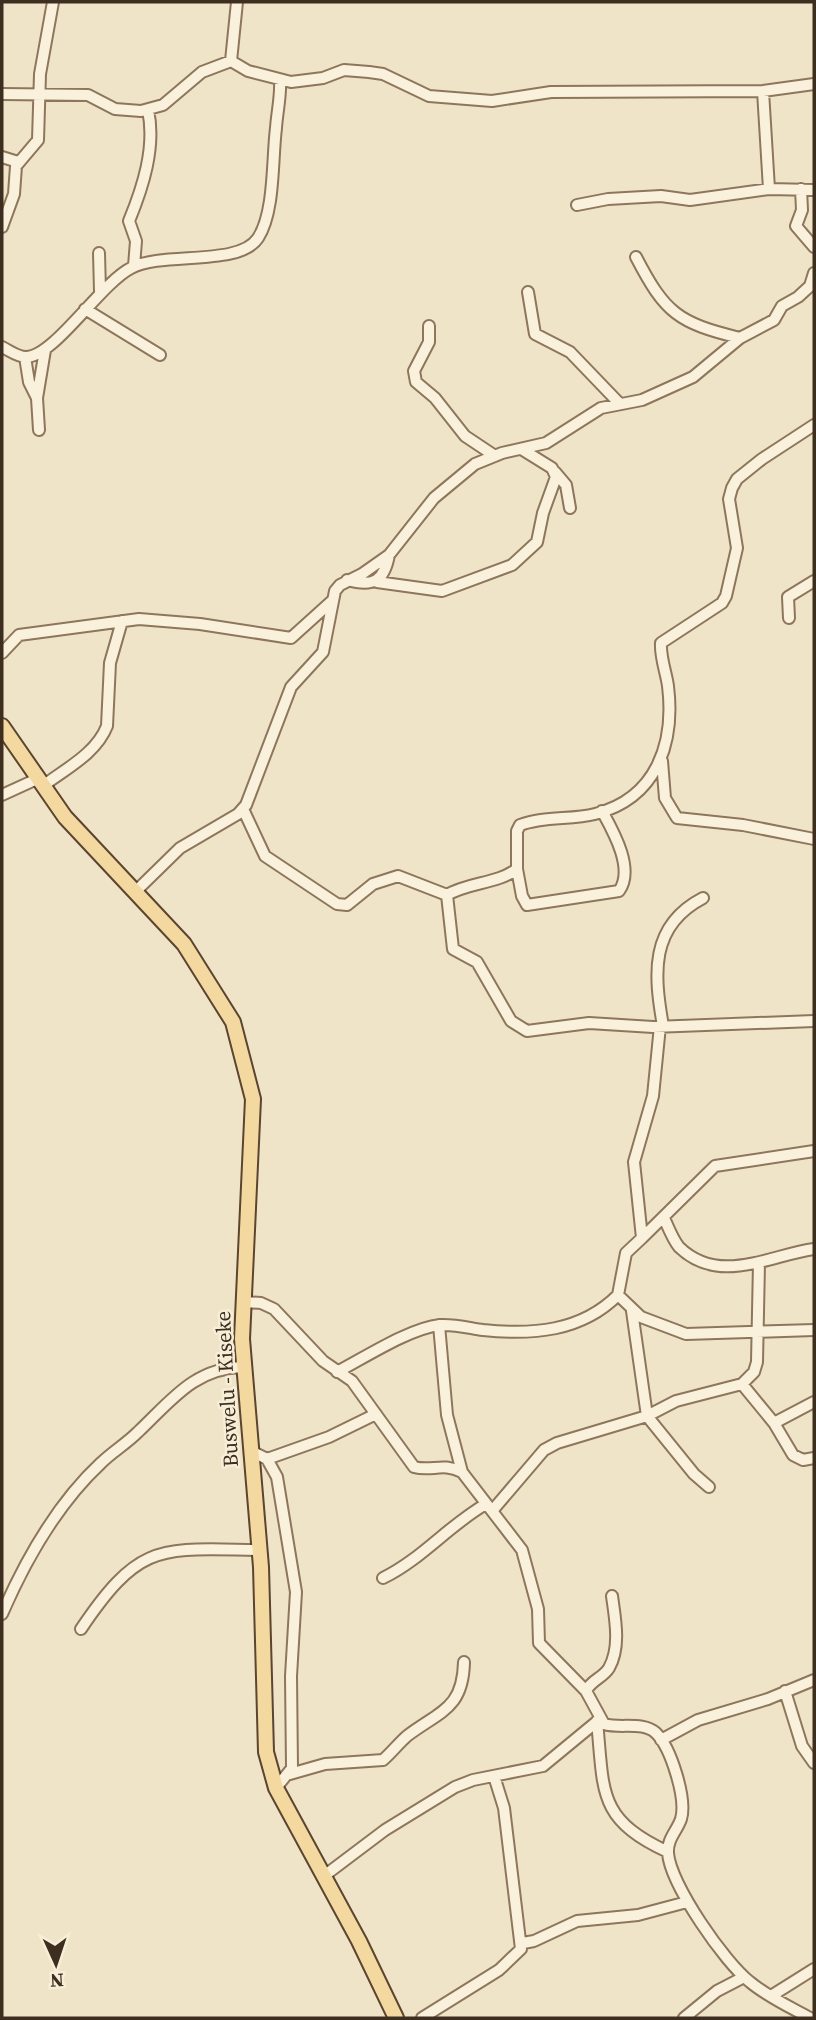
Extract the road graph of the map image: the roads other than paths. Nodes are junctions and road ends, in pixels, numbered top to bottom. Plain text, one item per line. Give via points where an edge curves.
1 (53, 2) edge
2 (237, 2) edge
3 (231, 61) junction
4 (280, 80) junction
5 (814, 84) edge
6 (763, 91) junction
7 (2, 94) edge
8 (38, 97) junction
9 (148, 110) junction
10 (2, 157) edge
11 (18, 162) junction
12 (769, 189) junction
13 (801, 189) junction
14 (814, 190) edge
15 (577, 205) dead end
16 (2, 227) edge
17 (814, 247) edge
18 (99, 253) dead end
19 (636, 257) dead end
20 (134, 266) junction
21 (814, 273) edge
22 (100, 291) junction
23 (528, 292) dead end
24 (85, 309) junction
25 (429, 326) dead end
26 (723, 334) junction
27 (740, 338) junction
28 (728, 347) junction
29 (2, 348) edge
30 (45, 350) junction
31 (160, 355) dead end
32 (25, 357) junction
33 (37, 398) junction
34 (618, 403) junction
35 (814, 425) edge
36 (39, 430) dead end
37 (523, 450) junction
38 (495, 456) junction
39 (555, 472) junction
40 (570, 508) dead end
41 (389, 555) junction
42 (347, 580) junction
43 (377, 582) junction
44 (814, 582) edge
45 (332, 601) junction
46 (789, 618) dead end
47 (122, 621) junction
48 (2, 653) edge
49 (2, 726) edge
50 (662, 759) junction
51 (40, 783) junction
52 (2, 795) edge
53 (243, 809) junction
54 (602, 811) junction
55 (814, 839) edge
56 (517, 869) junction
57 (135, 892) junction
58 (447, 895) junction
59 (703, 898) dead end
60 (814, 1021) edge
61 (661, 1026) junction
62 (814, 1151) edge
63 (664, 1218) junction
64 (642, 1238) junction
65 (814, 1249) edge
66 (759, 1263) junction
67 (618, 1295) junction
68 (243, 1301) junction
69 (632, 1311) junction
70 (439, 1325) junction
71 (756, 1330) junction
72 (814, 1330) edge
73 (243, 1367) junction
74 (337, 1372) junction
75 (742, 1384) junction
76 (814, 1402) edge
77 (376, 1414) junction
78 (647, 1416) junction
79 (774, 1423) junction
80 (251, 1451) junction
81 (814, 1458) edge
82 (267, 1459) junction
83 (462, 1472) junction
84 (709, 1487) dead end
85 (489, 1507) junction
86 (260, 1550) junction
87 (383, 1578) dead end
88 (612, 1596) dead end
89 (2, 1614) edge
90 (80, 1629) dead end
91 (464, 1662) dead end
92 (814, 1680) edge
93 (586, 1691) junction
94 (785, 1691) junction
95 (598, 1720) junction
96 (661, 1740) junction
97 (814, 1763) edge
98 (290, 1774) junction
99 (494, 1776) junction
100 (276, 1788) junction
101 (668, 1852) junction
102 (324, 1877) junction
103 (687, 1902) junction
104 (523, 1943) junction
105 (814, 1969) edge
106 (744, 1977) junction
107 (771, 1996) junction
108 (396, 2018) edge
109 (422, 2018) edge
110 (684, 2018) edge
111 (810, 2018) edge

1 - 8 street
2 - 3 street
3 - 4 street
3 - 9 street via 202,72 163,105
4 - 6 street via 309,81 344,70 369,72 429,96 492,101 568,91
4 - 20 street via 271,183 259,237 237,253 160,259
5 - 6 street
6 - 12 street
7 - 8 street
8 - 9 street via 88,95 115,109
8 - 11 street via 38,139
9 - 20 street via 144,184 129,220 136,241
10 - 11 street
11 - 16 street via 14,194
12 - 13 street
12 - 15 street via 690,200 661,196
13 - 14 street
13 - 17 street via 803,203 796,226
18 - 22 street
19 - 26 street via 654,292 674,313
20 - 22 street
21 - 27 street via 807,289 782,306 774,320
22 - 24 street
23 - 34 street via 535,334 570,352
24 - 30 street
24 - 31 street
25 - 38 street via 429,342 414,370 416,382 465,436
26 - 27 street
26 - 28 street
27 - 28 street
28 - 34 street via 693,377 652,397
29 - 32 street
30 - 32 street
30 - 33 street
32 - 33 street
33 - 36 street
34 - 37 street via 601,408 546,443
35 - 50 street via 737,479 729,499 737,548 726,596 661,643 670,711
37 - 38 street
37 - 39 street
38 - 41 street via 451,482 411,523
39 - 40 street via 566,485
39 - 43 street via 537,542 512,565 442,591
41 - 42 street
41 - 43 street via 384,575
42 - 43 street
42 - 45 street
44 - 46 street via 788,597
45 - 47 street via 298,634 286,639 200,624 139,618
45 - 53 street via 323,652 291,687
47 - 48 street via 19,635
47 - 51 street via 110,663 103,735 92,749
49 - 51 main road, Buswelu - Kiseke
50 - 54 street via 645,784
50 - 55 street via 665,797 677,818
51 - 52 street
51 - 57 main road, Buswelu - Kiseke
53 - 57 street via 180,848
53 - 58 street via 265,856 337,904 347,905 373,884 398,876
54 - 56 street via 520,825
54 - 56 street via 623,867 619,891 527,905
56 - 58 street
57 - 68 main road, Buswelu - Kiseke via 184,944 233,1022 242,1052 253,1099
58 - 61 street via 453,949 477,962 519,1028 527,1031 589,1023
59 - 61 street via 673,923 662,940 655,969
60 - 61 street
61 - 64 street via 653,1096 634,1162
62 - 63 street via 715,1166
63 - 64 street
63 - 66 street via 678,1246 704,1261 723,1267
64 - 67 street via 626,1253
65 - 66 street
66 - 71 street
67 - 69 street
67 - 70 street via 586,1320 552,1330 511,1332
68 - 73 main road, Buswelu - Kiseke
68 - 74 street via 274,1309
69 - 71 street via 686,1334
69 - 78 street
70 - 74 street
70 - 83 street via 447,1415
71 - 72 street
71 - 75 street via 757,1362
73 - 80 main road, Buswelu - Kiseke
73 - 89 street via 214,1370 191,1382 102,1461 41,1540
74 - 77 street via 352,1381
75 - 78 street via 676,1401
75 - 79 street
76 - 79 street
77 - 82 street
77 - 83 street via 414,1467 449,1466
78 - 84 street
78 - 85 street via 544,1450
79 - 81 street via 793,1455 803,1460
80 - 82 street
80 - 86 main road, Buswelu - Kiseke
82 - 98 street via 283,1502 296,1592
83 - 85 street
85 - 87 street via 461,1518 434,1544
85 - 93 street via 519,1544 529,1567 539,1643
86 - 90 street via 188,1549 147,1557 128,1570
86 - 100 main road, Buswelu - Kiseke via 266,1752
88 - 93 street via 616,1626 613,1657 609,1669
91 - 98 street via 461,1693 454,1703 383,1760 325,1764
92 - 94 street
93 - 95 street
94 - 96 street via 698,1720
94 - 97 street via 802,1746
95 - 96 street via 609,1726 650,1730
95 - 99 street via 543,1766
95 - 101 street via 601,1764 613,1815 632,1833
96 - 101 street via 681,1797 680,1822
98 - 100 street
99 - 102 street via 455,1787 385,1830
99 - 104 street via 505,1808
100 - 102 main road, Buswelu - Kiseke
101 - 103 street
102 - 108 main road, Buswelu - Kiseke
103 - 104 street via 577,1921
103 - 106 street via 724,1957
104 - 109 street via 499,1970
105 - 107 street
106 - 107 street
106 - 110 street via 717,1991
107 - 111 street

